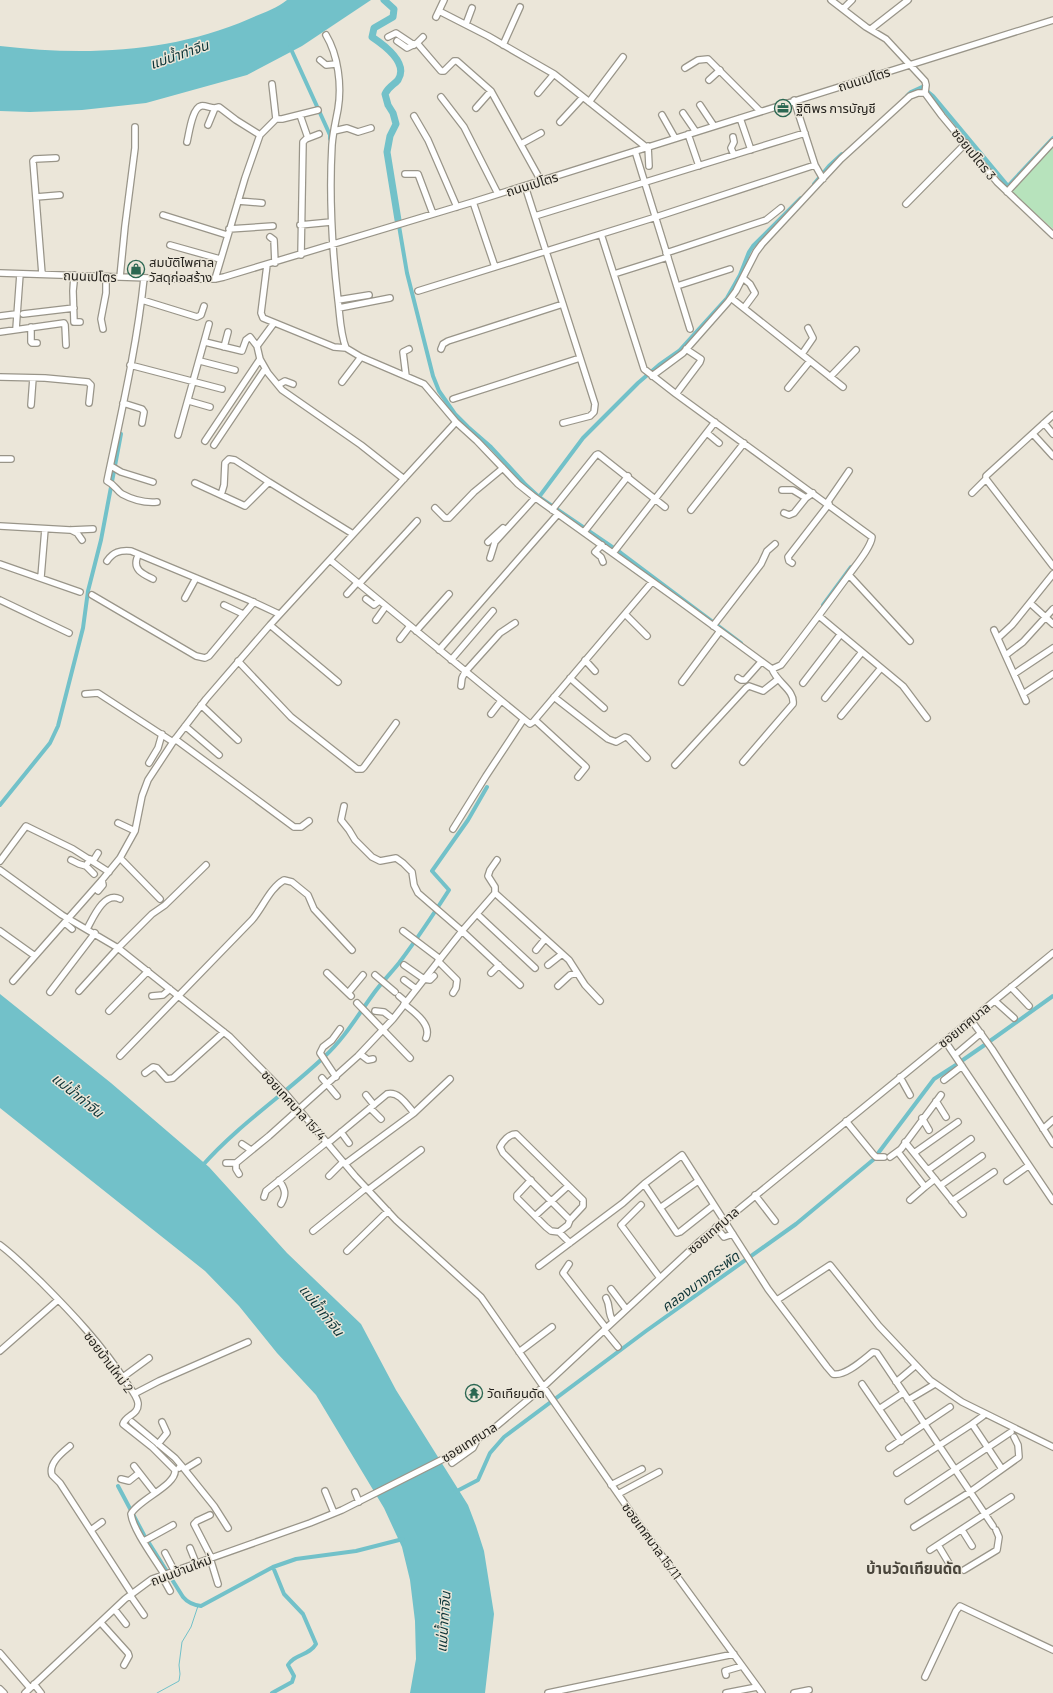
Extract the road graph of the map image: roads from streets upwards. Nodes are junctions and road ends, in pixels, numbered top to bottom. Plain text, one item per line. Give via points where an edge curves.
1 (444, 0) edge
2 (831, 0) edge
3 (852, 0) edge
4 (908, 0) edge
5 (520, 7) dead end
6 (472, 8) dead end
7 (843, 9) junction
8 (439, 11) junction
9 (436, 17) dead end
10 (1053, 20) edge
11 (466, 24) junction
12 (871, 29) junction
13 (326, 35) dead end
14 (423, 36) dead end
15 (388, 37) dead end
16 (397, 41) dead end
17 (415, 44) junction
18 (503, 45) junction
19 (623, 56) dead end
20 (320, 60) dead end
21 (336, 64) junction
22 (910, 65) junction
23 (685, 68) dead end
24 (720, 70) junction
25 (554, 74) junction
26 (708, 80) dead end
27 (272, 84) dead end
28 (926, 90) junction
29 (491, 91) junction
30 (538, 93) dead end
31 (441, 97) dead end
32 (583, 97) junction
33 (794, 100) junction
34 (589, 102) junction
35 (700, 105) dead end
36 (214, 108) junction
37 (476, 108) dead end
38 (318, 110) dead end
39 (760, 111) junction
40 (682, 113) dead end
41 (300, 115) junction
42 (662, 115) dead end
43 (414, 116) dead end
44 (740, 118) junction
45 (276, 119) junction
46 (560, 122) dead end
47 (208, 125) dead end
48 (714, 126) junction
49 (135, 127) dead end
50 (371, 128) dead end
51 (334, 131) junction
52 (696, 132) junction
53 (541, 133) dead end
54 (805, 133) junction
55 (319, 134) dead end
56 (688, 134) junction
57 (260, 135) junction
58 (733, 137) dead end
59 (308, 138) junction
60 (675, 138) junction
61 (187, 142) dead end
62 (1053, 142) edge
63 (966, 143) junction
64 (521, 144) junction
65 (647, 147) junction
66 (751, 150) junction
67 (635, 151) junction
68 (734, 155) junction
69 (56, 158) dead end
70 (649, 158) junction
71 (638, 162) junction
72 (815, 165) junction
73 (649, 166) dead end
74 (698, 166) junction
75 (405, 174) dead end
76 (821, 176) junction
77 (541, 181) junction
78 (645, 183) junction
79 (525, 186) junction
80 (1007, 192) junction
81 (498, 194) junction
82 (60, 195) dead end
83 (36, 197) junction
84 (238, 201) junction
85 (473, 202) junction
86 (262, 203) dead end
87 (906, 204) dead end
88 (457, 207) junction
89 (781, 208) dead end
90 (433, 214) junction
91 (163, 215) dead end
92 (535, 216) junction
93 (656, 218) junction
94 (331, 222) junction
95 (273, 226) dead end
96 (300, 226) junction
97 (229, 229) junction
98 (601, 234) junction
99 (227, 235) junction
100 (1053, 235) edge
101 (270, 237) dead end
102 (170, 244) dead end
103 (332, 245) junction
104 (546, 252) junction
105 (301, 255) junction
106 (667, 255) junction
107 (220, 259) junction
108 (275, 263) junction
109 (267, 265) junction
110 (495, 267) junction
111 (730, 269) dead end
112 (0, 273) edge
113 (20, 274) junction
114 (42, 274) junction
115 (614, 274) junction
116 (106, 277) junction
117 (120, 277) junction
118 (74, 278) junction
119 (144, 278) junction
120 (743, 278) junction
121 (215, 279) junction
122 (678, 286) junction
123 (418, 291) dead end
124 (370, 295) dead end
125 (390, 298) dead end
126 (731, 298) junction
127 (142, 300) junction
128 (338, 300) junction
129 (563, 304) junction
130 (204, 306) dead end
131 (74, 308) junction
132 (339, 308) junction
133 (744, 308) junction
134 (16, 314) junction
135 (23, 314) dead end
136 (0, 316) edge
137 (80, 322) dead end
138 (274, 323) junction
139 (210, 324) dead end
140 (31, 327) junction
141 (808, 328) dead end
142 (16, 329) junction
143 (104, 329) dead end
144 (690, 329) dead end
145 (0, 332) edge
146 (228, 332) dead end
147 (205, 342) junction
148 (37, 343) dead end
149 (66, 345) dead end
150 (257, 346) junction
151 (224, 348) junction
152 (346, 348) junction
153 (409, 349) dead end
154 (686, 349) junction
155 (441, 350) dead end
156 (856, 350) dead end
157 (802, 354) junction
158 (361, 357) junction
159 (580, 358) junction
160 (260, 359) junction
161 (200, 361) junction
162 (810, 361) junction
163 (130, 364) junction
164 (266, 369) junction
165 (235, 370) dead end
166 (651, 375) junction
167 (406, 376) junction
168 (0, 377) edge
169 (830, 377) junction
170 (33, 378) junction
171 (194, 381) junction
172 (342, 382) dead end
173 (294, 384) dead end
174 (278, 385) junction
175 (843, 387) dead end
176 (788, 388) dead end
177 (222, 389) dead end
178 (676, 394) junction
179 (453, 399) dead end
180 (189, 401) junction
181 (89, 403) dead end
182 (123, 403) junction
183 (31, 405) dead end
184 (210, 407) dead end
185 (1053, 415) edge
186 (142, 422) dead end
187 (456, 422) junction
188 (715, 422) junction
189 (563, 423) dead end
190 (1044, 423) junction
191 (707, 433) junction
192 (1033, 434) junction
193 (1053, 434) edge
194 (178, 435) dead end
195 (205, 441) dead end
196 (744, 443) junction
197 (719, 444) dead end
198 (214, 445) dead end
199 (1053, 456) edge
200 (0, 459) edge
201 (11, 459) dead end
202 (113, 467) junction
203 (503, 468) junction
204 (849, 471) dead end
205 (628, 476) junction
206 (404, 479) junction
207 (986, 479) junction
208 (153, 482) dead end
209 (269, 482) junction
210 (195, 483) dead end
211 (782, 490) dead end
212 (812, 492) junction
213 (972, 493) dead end
214 (221, 495) junction
215 (534, 497) junction
216 (655, 498) junction
217 (806, 498) junction
218 (157, 502) dead end
219 (828, 503) junction
220 (665, 506) dead end
221 (554, 507) junction
222 (435, 508) dead end
223 (691, 510) dead end
224 (784, 513) dead end
225 (558, 514) junction
226 (417, 521) dead end
227 (0, 526) edge
228 (44, 529) junction
229 (92, 529) dead end
230 (70, 530) junction
231 (586, 530) junction
232 (353, 534) junction
233 (82, 540) dead end
234 (488, 542) dead end
235 (775, 544) dead end
236 (602, 545) junction
237 (613, 553) junction
238 (138, 556) junction
239 (490, 558) dead end
240 (330, 560) junction
241 (107, 561) dead end
242 (603, 562) dead end
243 (0, 564) edge
244 (792, 564) dead end
245 (1053, 566) edge
246 (1053, 574) edge
247 (849, 575) junction
248 (41, 578) junction
249 (196, 578) junction
250 (153, 579) dead end
251 (652, 582) junction
252 (358, 584) junction
253 (80, 592) dead end
254 (92, 594) dead end
255 (347, 594) dead end
256 (450, 594) dead end
257 (185, 598) dead end
258 (366, 599) dead end
259 (0, 600) edge
260 (379, 601) junction
261 (254, 602) junction
262 (1030, 603) junction
263 (224, 605) dead end
264 (386, 606) junction
265 (1053, 610) edge
266 (493, 611) dead end
267 (243, 614) junction
268 (280, 614) junction
269 (625, 614) junction
270 (818, 616) junction
271 (1046, 618) junction
272 (376, 620) dead end
273 (515, 623) dead end
274 (714, 623) junction
275 (1053, 624) edge
276 (270, 625) junction
277 (410, 626) junction
278 (994, 630) dead end
279 (416, 631) junction
280 (720, 631) junction
281 (70, 633) dead end
282 (840, 635) junction
283 (647, 636) dead end
284 (998, 638) junction
285 (400, 639) dead end
286 (910, 641) dead end
287 (1053, 648) edge
288 (440, 650) junction
289 (862, 652) junction
290 (1006, 655) junction
291 (451, 660) junction
292 (586, 660) junction
293 (238, 661) junction
294 (761, 662) junction
295 (881, 668) junction
296 (772, 670) junction
297 (595, 671) dead end
298 (465, 672) junction
299 (1014, 674) junction
300 (1053, 674) edge
301 (570, 678) junction
302 (738, 678) dead end
303 (776, 680) junction
304 (338, 682) dead end
305 (682, 682) dead end
306 (803, 683) dead end
307 (462, 686) dead end
308 (85, 694) dead end
309 (1023, 694) junction
310 (554, 697) junction
311 (825, 698) dead end
312 (501, 701) junction
313 (1026, 701) dead end
314 (201, 705) junction
315 (604, 708) dead end
316 (491, 714) dead end
317 (841, 716) dead end
318 (927, 718) dead end
319 (535, 720) junction
320 (396, 723) dead end
321 (527, 723) junction
322 (185, 726) junction
323 (162, 734) junction
324 (238, 740) dead end
325 (174, 741) junction
326 (219, 755) dead end
327 (647, 758) dead end
328 (743, 762) dead end
329 (149, 763) dead end
330 (675, 765) dead end
331 (578, 777) dead end
332 (344, 806) dead end
333 (308, 821) dead end
334 (118, 823) dead end
335 (453, 829) dead end
336 (135, 831) junction
337 (98, 853) dead end
338 (120, 858) junction
339 (71, 860) dead end
340 (92, 860) junction
341 (497, 860) dead end
342 (0, 861) edge
343 (206, 865) dead end
344 (86, 866) junction
345 (0, 870) edge
346 (109, 872) junction
347 (94, 874) dead end
348 (102, 880) junction
349 (98, 892) dead end
350 (495, 894) junction
351 (120, 899) dead end
352 (160, 899) dead end
353 (477, 914) junction
354 (67, 921) junction
355 (72, 929) dead end
356 (87, 929) junction
357 (0, 931) edge
358 (403, 931) dead end
359 (462, 931) junction
360 (95, 933) junction
361 (545, 938) junction
362 (118, 948) junction
363 (352, 950) dead end
364 (536, 950) dead end
365 (1053, 953) edge
366 (562, 954) junction
367 (35, 956) junction
368 (439, 960) junction
369 (404, 965) dead end
370 (499, 965) junction
371 (548, 965) dead end
372 (535, 968) dead end
373 (148, 971) junction
374 (327, 973) dead end
375 (491, 973) dead end
376 (577, 973) junction
377 (363, 975) dead end
378 (434, 976) dead end
379 (379, 979) dead end
380 (424, 979) junction
381 (404, 980) dead end
382 (13, 981) dead end
383 (520, 985) dead end
384 (558, 986) dead end
385 (1011, 987) junction
386 (170, 989) junction
387 (416, 989) junction
388 (79, 991) dead end
389 (50, 992) dead end
390 (453, 993) dead end
391 (178, 994) junction
392 (152, 996) dead end
393 (600, 1000) dead end
394 (995, 1000) junction
395 (405, 1003) junction
396 (361, 1005) dead end
397 (1029, 1006) dead end
398 (109, 1011) dead end
399 (375, 1011) dead end
400 (1014, 1018) dead end
401 (392, 1019) junction
402 (971, 1020) junction
403 (340, 1029) dead end
404 (383, 1029) junction
405 (224, 1032) junction
406 (980, 1033) junction
407 (426, 1038) dead end
408 (945, 1041) junction
409 (360, 1054) junction
410 (955, 1055) junction
411 (120, 1056) dead end
412 (410, 1058) dead end
413 (373, 1059) dead end
414 (962, 1066) junction
415 (145, 1073) dead end
416 (336, 1076) junction
417 (900, 1077) junction
418 (322, 1078) dead end
419 (450, 1079) dead end
420 (944, 1080) dead end
421 (327, 1084) junction
422 (366, 1094) dead end
423 (910, 1095) dead end
424 (941, 1095) dead end
425 (337, 1096) dead end
426 (936, 1102) junction
427 (372, 1106) junction
428 (299, 1109) junction
429 (414, 1113) junction
430 (946, 1117) dead end
431 (922, 1118) junction
432 (381, 1119) dead end
433 (1053, 1120) edge
434 (846, 1121) junction
435 (958, 1122) dead end
436 (1044, 1129) junction
437 (929, 1130) dead end
438 (341, 1132) junction
439 (971, 1139) dead end
440 (327, 1142) junction
441 (906, 1142) junction
442 (349, 1143) dead end
443 (242, 1144) dead end
444 (1053, 1144) edge
445 (251, 1150) junction
446 (421, 1150) dead end
447 (898, 1152) junction
448 (914, 1153) junction
449 (982, 1156) dead end
450 (236, 1163) junction
451 (344, 1163) junction
452 (226, 1164) dead end
453 (1028, 1166) junction
454 (928, 1170) junction
455 (994, 1172) dead end
456 (240, 1174) dead end
457 (329, 1176) dead end
458 (935, 1179) junction
459 (279, 1180) junction
460 (531, 1180) junction
461 (698, 1181) junction
462 (1007, 1181) dead end
463 (644, 1184) junction
464 (568, 1186) junction
465 (941, 1186) junction
466 (925, 1187) junction
467 (367, 1189) junction
468 (755, 1195) junction
469 (264, 1197) dead end
470 (910, 1200) dead end
471 (552, 1201) junction
472 (952, 1201) junction
473 (1053, 1201) edge
474 (281, 1204) dead end
475 (642, 1205) dead end
476 (714, 1205) junction
477 (660, 1208) junction
478 (388, 1211) junction
479 (963, 1214) dead end
480 (535, 1216) junction
481 (570, 1220) junction
482 (724, 1220) junction
483 (775, 1221) dead end
484 (716, 1227) junction
485 (313, 1231) dead end
486 (559, 1232) junction
487 (733, 1234) junction
488 (570, 1243) junction
489 (0, 1246) edge
490 (347, 1251) dead end
491 (569, 1264) dead end
492 (538, 1266) dead end
493 (660, 1278) junction
494 (611, 1288) dead end
495 (606, 1298) dead end
496 (58, 1300) junction
497 (777, 1300) junction
498 (626, 1309) junction
499 (613, 1321) junction
500 (552, 1327) dead end
501 (605, 1329) junction
502 (248, 1342) dead end
503 (618, 1347) dead end
504 (0, 1351) edge
505 (519, 1352) junction
506 (149, 1358) dead end
507 (915, 1366) junction
508 (123, 1377) junction
509 (896, 1382) junction
510 (862, 1384) dead end
511 (935, 1384) junction
512 (543, 1387) junction
513 (903, 1393) junction
514 (134, 1394) junction
515 (908, 1400) junction
516 (950, 1407) dead end
517 (879, 1409) junction
518 (983, 1416) dead end
519 (132, 1422) dead end
520 (162, 1422) dead end
521 (972, 1424) junction
522 (924, 1426) junction
523 (477, 1440) junction
524 (901, 1441) junction
525 (158, 1444) junction
526 (70, 1446) dead end
527 (939, 1446) junction
528 (1053, 1447) edge
529 (889, 1448) dead end
530 (988, 1448) junction
531 (198, 1461) dead end
532 (452, 1463) dead end
533 (134, 1466) dead end
534 (183, 1467) junction
535 (642, 1469) dead end
536 (955, 1469) junction
537 (1002, 1469) junction
538 (658, 1472) dead end
539 (139, 1473) junction
540 (175, 1473) junction
541 (897, 1473) dead end
542 (121, 1479) dead end
543 (611, 1485) junction
544 (324, 1491) dead end
545 (355, 1492) dead end
546 (970, 1492) junction
547 (155, 1493) junction
548 (618, 1494) junction
549 (368, 1497) joint
550 (1011, 1497) dead end
551 (908, 1501) dead end
552 (359, 1502) junction
553 (334, 1513) junction
554 (985, 1514) junction
555 (210, 1515) dead end
556 (102, 1522) dead end
557 (173, 1525) dead end
558 (914, 1527) dead end
559 (228, 1528) dead end
560 (91, 1530) junction
561 (962, 1530) junction
562 (144, 1541) junction
563 (938, 1545) junction
564 (972, 1546) dead end
565 (190, 1548) dead end
566 (930, 1550) dead end
567 (165, 1553) dead end
568 (211, 1558) junction
569 (196, 1563) junction
570 (950, 1565) dead end
571 (174, 1570) junction
572 (964, 1570) dead end
573 (163, 1578) junction
574 (218, 1584) dead end
575 (170, 1591) dead end
576 (131, 1594) junction
577 (115, 1610) junction
578 (144, 1616) dead end
579 (101, 1623) junction
580 (126, 1624) dead end
581 (1053, 1650) edge
582 (0, 1653) edge
583 (734, 1654) junction
584 (124, 1664) dead end
585 (742, 1666) junction
586 (726, 1675) dead end
587 (925, 1677) dead end
588 (757, 1687) junction
589 (32, 1688) edge
590 (0, 1689) edge
591 (809, 1690) dead end
592 (4, 1693) edge
593 (25, 1693) edge
594 (41, 1693) edge
595 (548, 1693) edge
596 (726, 1693) edge
597 (762, 1693) edge
598 (794, 1693) edge

1 - 8 street
2 - 7 street, ซอยเปโตร 3
3 - 7 street
4 - 12 street
5 - 18 street
6 - 11 street
7 - 12 street, ซอยเปโตร 3
8 - 9 street
8 - 11 street
10 - 22 street, ถนนเปโตร
11 - 18 street
12 - 22 street, ซอยเปโตร 3 via 886,39
13 - 21 street via 331,43
14 - 17 street
15 - 17 street via 396,33
16 - 17 street via 407,48
17 - 29 street via 441,71 457,61
18 - 25 street
19 - 34 street
20 - 21 street via 326,65
21 - 51 street via 340,98
22 - 28 street, ซอยเปโตร 3 via 923,78
22 - 33 street, ถนนเปโตร
23 - 24 street via 706,58
24 - 26 street
24 - 39 street
25 - 30 street
25 - 32 street
27 - 45 street
28 - 63 street, ซอยเปโตร 3 via 942,116
28 - 76 street via 910,96
29 - 37 street
29 - 64 street
31 - 81 street via 464,127
32 - 34 street
32 - 46 street
33 - 39 street, ถนนเปโตร
33 - 54 street
34 - 65 street
35 - 48 street
36 - 47 street
36 - 57 street via 221,108
36 - 61 street via 196,108
38 - 41 street
39 - 44 street, ถนนเปโตร
40 - 52 street
41 - 45 street
41 - 59 street
42 - 60 street
43 - 88 street via 428,140
44 - 48 street, ถนนเปโตร
44 - 66 street
45 - 57 street
48 - 52 street, ถนนเปโตร
49 - 117 street via 136,148 124,226
50 - 51 street via 358,132 348,128
51 - 94 street
52 - 56 street, ถนนเปโตร
53 - 64 street
54 - 66 street
54 - 72 street
55 - 59 street
56 - 60 street, ถนนเปโตร
56 - 74 street
57 - 84 street
58 - 68 street via 731,148
59 - 96 street via 303,144
60 - 65 street, ถนนเปโตร
62 - 80 street
63 - 80 street, ซอยเปโตร 3
63 - 87 street
64 - 77 street
65 - 67 street, ถนนเปโตร
65 - 70 street
66 - 68 street
67 - 71 street
67 - 77 street, ถนนเปโตร
68 - 74 street
69 - 83 street via 33,161
70 - 71 street
70 - 73 street
71 - 78 street
72 - 76 street
72 - 93 street
74 - 78 street
75 - 90 street via 419,175
76 - 120 street via 762,244
77 - 79 street, ถนนเปโตร
78 - 92 street
78 - 93 street
79 - 81 street, ถนนเปโตร
79 - 92 street
80 - 100 street, ซอยเปโตร 3
81 - 85 street, ถนนเปโตร
82 - 83 street
83 - 114 street
84 - 86 street
84 - 97 street
85 - 88 street, ถนนเปโตร
85 - 110 street
88 - 90 street, ถนนเปโตร
89 - 106 street via 766,220
90 - 103 street, ถนนเปโตร
91 - 99 street
92 - 104 street
93 - 98 street
93 - 106 street
94 - 96 street
94 - 103 street
95 - 97 street
96 - 105 street
97 - 99 street
98 - 104 street
98 - 115 street
99 - 107 street
101 - 108 street via 274,240
102 - 107 street
103 - 105 street, ถนนเปโตร
103 - 128 street
104 - 110 street
104 - 129 street
105 - 108 street, ถนนเปโตร
106 - 115 street
106 - 122 street
107 - 121 street
108 - 109 street, ถนนเปโตร
109 - 121 street, ถนนเปโตร
109 - 138 street via 261,313 263,318
110 - 123 street
111 - 122 street
112 - 113 street, ถนนเปโตร
113 - 114 street, ถนนเปโตร
113 - 134 street
114 - 118 street, ถนนเปโตร
115 - 166 street via 644,369
116 - 117 street, ถนนเปโตร
116 - 118 street, ถนนเปโตร
116 - 143 street via 101,319
117 - 119 street, ถนนเปโตร
118 - 131 street
119 - 121 street, ถนนเปโตร
119 - 127 street
120 - 126 street
120 - 133 street via 755,292
122 - 144 street
124 - 128 street
125 - 132 street
126 - 133 street
126 - 154 street
127 - 130 street via 198,317
127 - 163 street
128 - 132 street
129 - 155 street via 448,340
129 - 159 street
131 - 135 street
131 - 137 street via 74,322
132 - 152 street
133 - 157 street
134 - 136 street
134 - 142 street
138 - 150 street
138 - 152 street via 334,347
139 - 147 street
140 - 142 street
140 - 148 street via 31,342
140 - 149 street via 64,323
141 - 157 street via 813,338
142 - 145 street
146 - 151 street
147 - 151 street
147 - 161 street
150 - 151 street via 250,338 246,340 242,351
150 - 160 street
152 - 158 street
153 - 167 street via 403,352
154 - 166 street
154 - 178 street via 701,360
156 - 169 street
157 - 162 street
158 - 167 street
158 - 172 street
159 - 179 street
159 - 189 street via 595,410 590,416
160 - 164 street
160 - 195 street
161 - 165 street
161 - 171 street
162 - 169 street
162 - 176 street
163 - 171 street
163 - 182 street
164 - 174 street
164 - 198 street
166 - 178 street
167 - 187 street via 424,384
168 - 170 street
169 - 175 street
170 - 181 street via 88,382 91,385
170 - 183 street
171 - 177 street
171 - 180 street
173 - 174 street via 285,381
174 - 206 street
178 - 188 street
180 - 184 street
180 - 194 street
182 - 186 street via 142,409
182 - 202 street
185 - 190 street
187 - 203 street
187 - 206 street
188 - 191 street
188 - 196 street
190 - 192 street
190 - 193 street
191 - 197 street
191 - 216 street
192 - 199 street
192 - 207 street via 986,476
196 - 212 street
196 - 223 street
200 - 201 street
202 - 208 street
202 - 218 street via 107,481 122,494 143,502
203 - 215 street
203 - 222 street via 474,492 449,518 445,518
204 - 219 street
205 - 216 street
205 - 221 street via 597,454
205 - 231 street
206 - 232 street
207 - 213 street
207 - 245 street
209 - 214 street via 245,506
209 - 214 street via 235,460 229,459 225,463
209 - 232 street
210 - 214 street
211 - 217 street via 793,490
212 - 217 street
212 - 219 street
215 - 221 street
215 - 234 street
215 - 239 street via 494,542
216 - 220 street
216 - 237 street
217 - 224 street via 793,514
219 - 244 street via 788,557
219 - 247 street via 872,537
221 - 225 street
225 - 231 street
225 - 288 street
226 - 252 street
227 - 228 street
228 - 230 street
228 - 248 street
229 - 230 street
230 - 233 street via 77,533
231 - 236 street
232 - 240 street
235 - 274 street via 767,551 761,564
236 - 237 street
236 - 242 street via 595,552 601,556
237 - 251 street
238 - 241 street via 126,550 116,552
238 - 249 street
238 - 250 street via 137,569
240 - 252 street
240 - 268 street
243 - 248 street
246 - 262 street
247 - 270 street
247 - 286 street
248 - 253 street
249 - 257 street
249 - 261 street
251 - 269 street
251 - 274 street
252 - 255 street
252 - 260 street
254 - 267 street via 201,657 210,656
256 - 279 street
258 - 260 street via 374,605
259 - 281 street
260 - 264 street
261 - 267 street
261 - 268 street
262 - 271 street
262 - 284 street
263 - 267 street
264 - 272 street
264 - 277 street
265 - 271 street
266 - 291 street
268 - 276 street
269 - 283 street
269 - 292 street
270 - 282 street
270 - 296 street via 781,665
271 - 275 street
271 - 290 street via 1019,647
273 - 298 street via 500,633
274 - 280 street
276 - 293 street
276 - 304 street
277 - 279 street
277 - 285 street
278 - 284 street
279 - 288 street
280 - 294 street
280 - 305 street
282 - 289 street
282 - 306 street
284 - 290 street
287 - 299 street
288 - 291 street
289 - 295 street
289 - 311 street
290 - 299 street
291 - 298 street
292 - 297 street
292 - 301 street
293 - 314 street
293 - 320 street via 291,717 357,769 364,767
294 - 296 street
294 - 302 street via 744,680
295 - 317 street
295 - 318 street via 907,690
296 - 303 street
298 - 307 street
298 - 312 street
299 - 309 street
300 - 309 street
301 - 310 street
301 - 315 street
303 - 328 street via 792,694 793,704
303 - 330 street via 763,692 749,686 746,688
308 - 323 street via 98,693
309 - 313 street
310 - 319 street
310 - 327 street via 608,739 616,742 628,738
312 - 316 street
312 - 321 street
314 - 322 street
314 - 324 street
319 - 321 street
319 - 331 street via 586,767
321 - 335 street via 486,776
322 - 325 street
322 - 326 street
323 - 325 street
323 - 329 street via 158,748
325 - 333 street via 294,827 301,827
325 - 336 street via 145,787
332 - 359 street via 341,820 355,840 377,860 396,858 403,863 412,872 418,894
334 - 336 street
336 - 338 street
337 - 340 street
338 - 346 street
338 - 352 street
339 - 344 street
340 - 342 street via 26,826
340 - 344 street
340 - 346 street
341 - 350 street via 488,876 496,887
343 - 362 street
344 - 347 street
345 - 354 street, ซอยเทศบาล 15/4
346 - 348 street
348 - 349 street via 103,885
348 - 354 street
350 - 353 street
350 - 361 street
351 - 356 street via 109,898 99,908
353 - 359 street
353 - 372 street
354 - 355 street
354 - 356 street, ซอยเทศบาล 15/4
354 - 367 street
356 - 360 street, ซอยเทศบาล 15/4
357 - 367 street
358 - 368 street
359 - 368 street
359 - 370 street
360 - 362 street, ซอยเทศบาล 15/4
360 - 389 street
361 - 364 street
361 - 366 street
362 - 373 street, ซอยเทศบาล 15/4
362 - 388 street
363 - 391 street via 314,909 308,894 292,882 284,880 276,885 252,920
365 - 385 street, ซอยเทศบาล
366 - 371 street
366 - 376 street
367 - 382 street
368 - 380 street
368 - 390 street via 457,980
369 - 380 street
370 - 375 street
370 - 383 street
373 - 386 street, ซอยเทศบาล 15/4
373 - 398 street
374 - 377 street via 349,994
376 - 384 street via 570,975
376 - 393 street
378 - 380 street via 430,980
379 - 395 street
380 - 387 street
381 - 387 street
385 - 394 street, ซอยเทศบาล
385 - 397 street
386 - 391 street, ซอยเทศบาล 15/4
386 - 392 street via 163,995
387 - 395 street
391 - 405 street, ซอยเทศบาล 15/4
391 - 411 street
394 - 400 street
394 - 402 street, ซอยเทศบาล
395 - 401 street
395 - 407 street via 424,1022 428,1031
396 - 404 street
399 - 401 street via 384,1012
401 - 404 street
402 - 406 street
402 - 408 street, ซอยเทศบาล
403 - 416 street via 334,1038 323,1046 320,1053
404 - 409 street
404 - 412 street
405 - 415 street via 173,1078 167,1079 153,1067
405 - 428 street, ซอยเทศบาล 15/4
406 - 410 street
406 - 436 street
408 - 410 street
408 - 417 street, ซอยเทศบาล
409 - 413 street via 368,1060
409 - 416 street
410 - 414 street
414 - 420 street
414 - 453 street
416 - 421 street
417 - 423 street
417 - 434 street, ซอยเทศบาล
418 - 421 street
419 - 429 street
421 - 425 street
421 - 428 street
422 - 427 street
424 - 426 street
426 - 430 street
426 - 431 street
427 - 429 street via 387,1094 393,1094
427 - 432 street
427 - 438 street
428 - 440 street, ซอยเทศบาล 15/4
428 - 445 street
429 - 451 street
431 - 437 street
431 - 441 street
433 - 436 street
434 - 447 street via 874,1155 887,1157
434 - 468 street, ซอยเทศบาล
435 - 448 street
436 - 444 street
438 - 440 street
438 - 442 street
439 - 454 street
440 - 451 street, ซอยเทศบาล 15/4
440 - 459 street
441 - 447 street
441 - 448 street
443 - 445 street
445 - 450 street
446 - 467 street
447 - 466 street
448 - 454 street
449 - 465 street
450 - 452 street
450 - 456 street via 236,1169
451 - 457 street
451 - 467 street, ซอยเทศบาล 15/4
453 - 462 street
453 - 473 street
454 - 458 street
455 - 472 street
458 - 465 street
458 - 466 street
459 - 469 street via 266,1191
459 - 474 street via 286,1190
460 - 464 street via 502,1150 501,1145 510,1135 516,1134
460 - 471 street
460 - 480 street via 517,1196
461 - 463 street via 682,1155
461 - 476 street
461 - 477 street
463 - 477 street
463 - 488 street
464 - 471 street
464 - 481 street via 584,1203
465 - 472 street
466 - 470 street
467 - 478 street, ซอยเทศบาล 15/4
467 - 485 street
468 - 482 street, ซอยเทศบาล
468 - 483 street
471 - 480 street
471 - 481 street
472 - 479 street
475 - 493 street via 621,1225
476 - 477 street via 679,1233
476 - 482 street
478 - 490 street
478 - 505 street, ซอยเทศบาล 15/4 via 481,1297
480 - 486 street via 551,1231
481 - 486 street
482 - 484 street, ซอยเทศบาล
482 - 487 street
484 - 487 street via 724,1238
484 - 493 street, ซอยเทศบาล
486 - 488 street
487 - 497 street
488 - 492 street
489 - 496 street, ซอยบ้านใหม่ 2 via 23,1264
491 - 501 street via 563,1273
493 - 498 street, ซอยเทศบาล
494 - 498 street
495 - 499 street via 609,1305 608,1315
496 - 504 street
496 - 508 street, ซอยบ้านใหม่ 2 via 94,1339
497 - 507 street via 830,1265
497 - 509 street via 833,1374 840,1375 876,1352
498 - 499 street, ซอยเทศบาล
499 - 501 street, ซอยเทศบาล
500 - 505 street
501 - 503 street
501 - 512 street, ซอยเทศบาล
502 - 514 street
505 - 512 street, ซอยเทศบาล 15/4
506 - 508 street
507 - 509 street
507 - 511 street
508 - 514 street, ซอยบ้านใหม่ 2
509 - 513 street
510 - 517 street
511 - 515 street
511 - 528 street via 962,1402
512 - 523 street, ซอยเทศบาล
512 - 543 street, ซอยเทศบาล 15/11
513 - 515 street
513 - 517 street
514 - 540 street, ซอยบ้านใหม่ 2 via 138,1406 136,1412 123,1424 152,1447
515 - 522 street
516 - 522 street
517 - 524 street
518 - 521 street
519 - 525 street
520 - 525 street via 167,1433
521 - 527 street
521 - 530 street
522 - 524 street
522 - 527 street
523 - 532 street via 473,1448
523 - 549 street, ซอยเทศบาล
524 - 529 street
525 - 534 street
526 - 560 street via 59,1456 51,1472
527 - 536 street
527 - 541 street
530 - 536 street
530 - 537 street
530 - 537 street via 1012,1434 1018,1444 1019,1457
531 - 534 street
533 - 539 street
534 - 540 street
534 - 559 street
535 - 543 street
536 - 546 street
536 - 551 street
537 - 546 street
538 - 548 street
539 - 542 street via 129,1480
539 - 547 street
540 - 547 street via 173,1478
543 - 548 street, ซอยเทศบาล 15/11
544 - 553 street
545 - 552 street
546 - 554 street
546 - 558 street
547 - 562 street via 131,1514
548 - 583 street, ซอยเทศบาล 15/11
549 - 552 street, ถนนบ้านใหม่
550 - 554 street
552 - 553 street, ถนนบ้านใหม่
553 - 568 street, ถนนบ้านใหม่
554 - 561 street
554 - 572 street via 999,1537 997,1550
555 - 568 street via 197,1520 194,1524
556 - 560 street
557 - 562 street
560 - 576 street
561 - 563 street
561 - 564 street
562 - 573 street
563 - 566 street
563 - 570 street
565 - 569 street
567 - 571 street
568 - 569 street, ถนนบ้านใหม่
568 - 574 street
569 - 571 street, ถนนบ้านใหม่
571 - 573 street, ถนนบ้านใหม่
573 - 575 street
573 - 576 street, ถนนบ้านใหม่ via 147,1582
576 - 577 street, ถนนบ้านใหม่
576 - 578 street
577 - 579 street, ถนนบ้านใหม่
577 - 580 street
579 - 584 street via 128,1653
579 - 589 street, ถนนบ้านใหม่
581 - 587 street via 960,1606
582 - 589 street
583 - 585 street, ซอยเทศบาล 15/11
583 - 595 street
585 - 586 street via 728,1669 725,1671
585 - 588 street, ซอยเทศบาล 15/11
588 - 596 street
588 - 597 street, ซอยเทศบาล 15/11
589 - 593 street, ถนนบ้านใหม่
589 - 594 street
590 - 592 street
591 - 598 street

